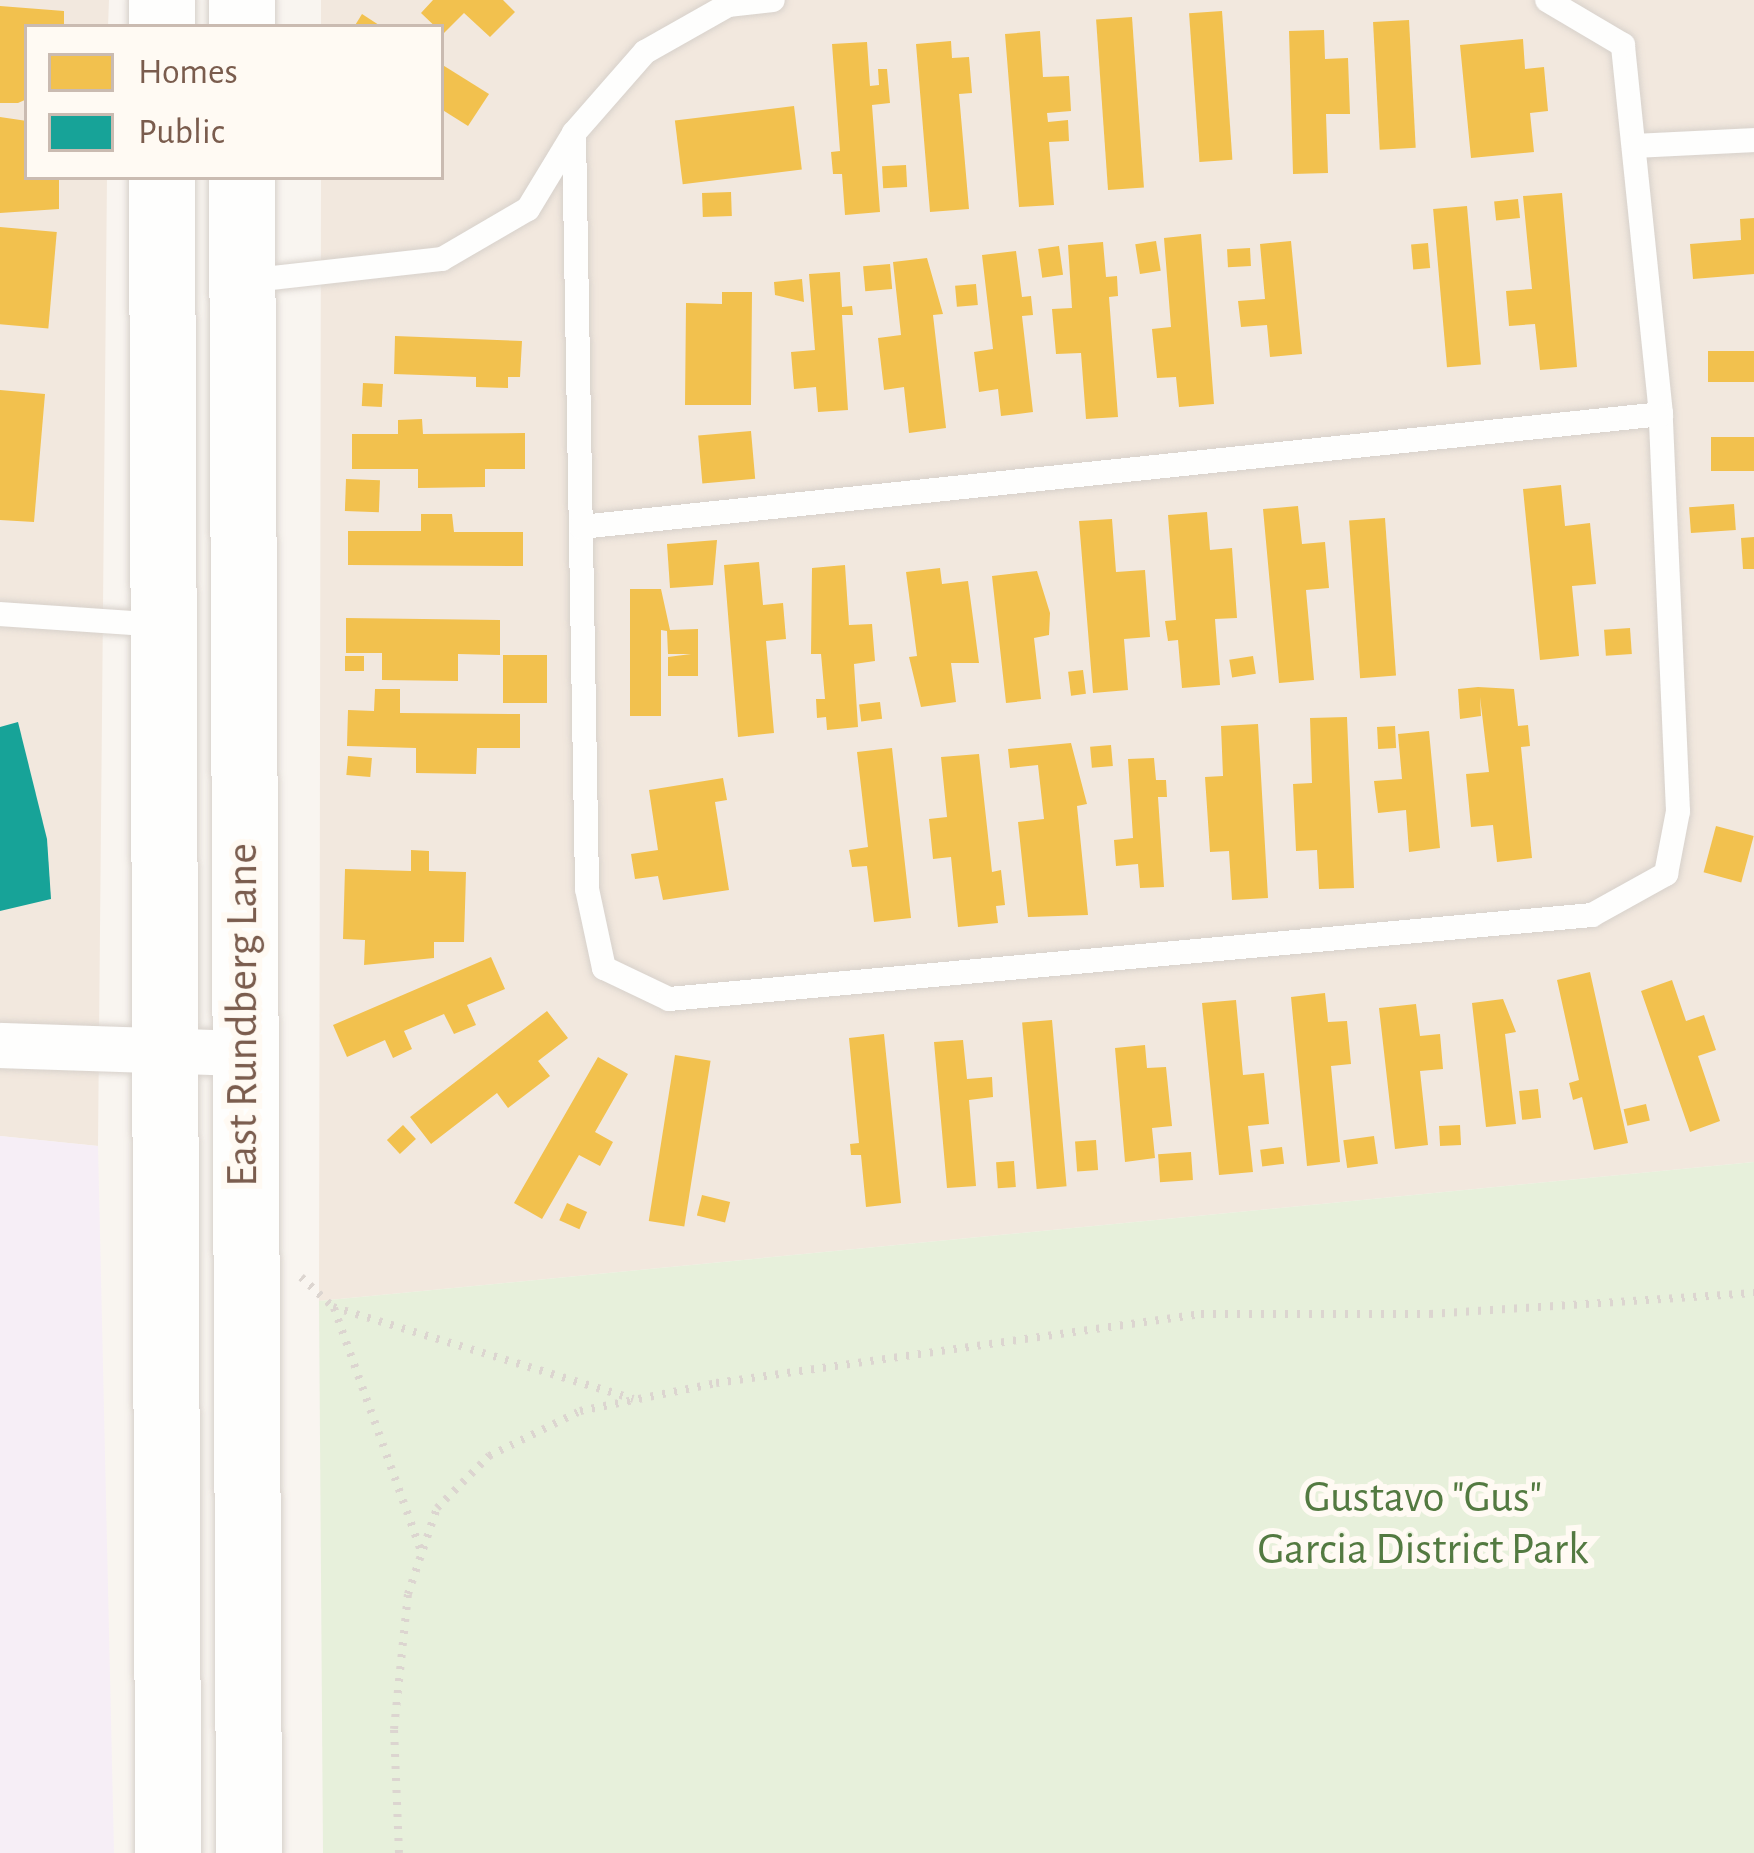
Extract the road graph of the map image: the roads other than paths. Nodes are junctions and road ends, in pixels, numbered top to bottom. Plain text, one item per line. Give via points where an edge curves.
1 (773, 0) edge
2 (1547, 0) edge
3 (574, 133) junction
4 (1754, 140) edge
5 (1636, 146) junction
6 (162, 180) edge
7 (242, 180) edge
8 (242, 282) junction
9 (162, 284) junction
10 (1660, 414) junction
11 (580, 527) junction
12 (0, 614) edge
13 (163, 625) junction
14 (242, 641) junction
15 (2, 1036) edge
16 (164, 1051) junction
17 (242, 1053) junction
18 (168, 1853) edge
19 (249, 1853) edge

1 - 3 lane via 728,5 645,52
2 - 5 lane via 1623,45
3 - 8 lane via 529,209 442,259
3 - 11 lane
4 - 5 lane
5 - 10 lane
6 - 9 main road, East Rundberg Lane
7 - 8 main road, East Rundberg Lane
8 - 9 main road
8 - 14 main road, East Rundberg Lane
9 - 13 main road, East Rundberg Lane
10 - 11 lane
10 - 11 lane via 1678,811 1666,874 1592,915 669,999 604,968 586,889
12 - 13 lane
13 - 14 main road
13 - 16 main road, East Rundberg Lane
14 - 17 main road, East Rundberg Lane
15 - 16 street
16 - 17 street
16 - 18 main road, East Rundberg Lane
17 - 19 main road, East Rundberg Lane

